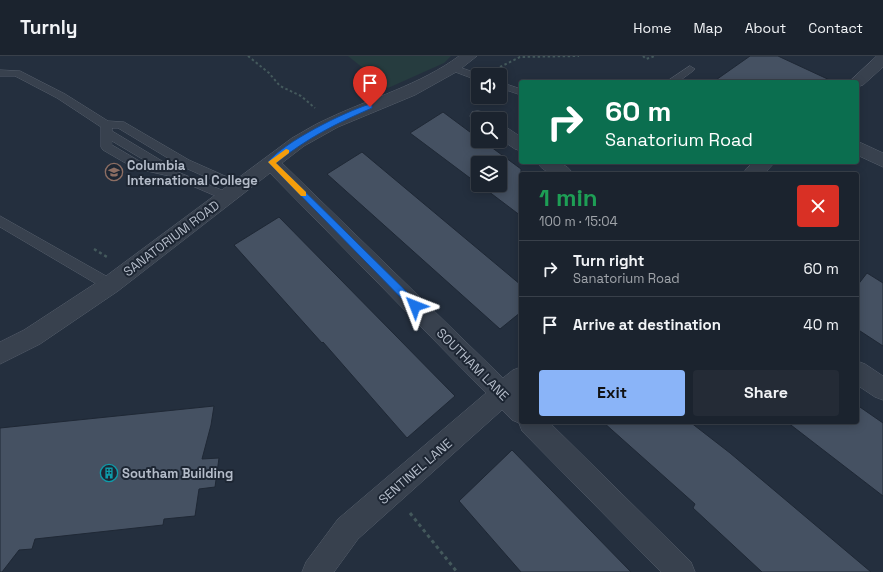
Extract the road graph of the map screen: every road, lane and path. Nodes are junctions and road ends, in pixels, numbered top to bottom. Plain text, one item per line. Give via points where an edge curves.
1 (248, 56) edge
2 (469, 56) edge
3 (555, 56) edge
4 (579, 56) edge
5 (642, 56) edge
6 (655, 56) edge
7 (883, 59) edge
8 (453, 68) junction
9 (498, 68) edge
10 (690, 69) dead end
11 (0, 73) edge
12 (471, 74) edge
13 (674, 80) edge
14 (859, 80) edge
15 (507, 87) edge
16 (519, 91) edge
17 (332, 123) junction
18 (106, 129) junction
19 (507, 136) edge
20 (519, 144) edge
21 (859, 148) edge
22 (883, 161) edge
23 (271, 162) junction
24 (549, 164) edge
25 (764, 164) edge
26 (561, 172) edge
27 (754, 172) edge
28 (232, 192) junction
29 (0, 221) edge
30 (110, 285) junction
31 (0, 354) edge
32 (859, 373) edge
33 (512, 386) edge
34 (883, 389) edge
35 (519, 406) edge
36 (533, 424) edge
37 (393, 491) junction
38 (316, 572) edge
39 (457, 572) edge
40 (681, 572) edge

1 - 17 path via 280,86 301,96
2 - 8 street, SANATORIUM ROAD
3 - 4 path
3 - 9 path via 520,57
5 - 6 path via 646,59
7 - 14 street
8 - 12 lane
8 - 17 street, SANATORIUM ROAD via 409,91
10 - 13 lane
11 - 18 lane via 17,73 61,96
15 - 16 lane
17 - 23 street, SANATORIUM ROAD via 298,142
18 - 28 lane via 120,124
18 - 28 lane via 107,147 138,165
19 - 20 street
21 - 22 street
23 - 28 street, SANATORIUM ROAD
23 - 33 street, SOUTHAM LANE
24 - 26 street
25 - 27 street
28 - 30 street, SANATORIUM ROAD
29 - 30 lane
30 - 31 street, SANATORIUM ROAD via 32,337
32 - 34 street
33 - 35 street, SOUTHAM LANE
33 - 37 street, SENTINEL LANE
36 - 40 street
37 - 38 street, SENTINEL LANE via 348,529
37 - 39 path

